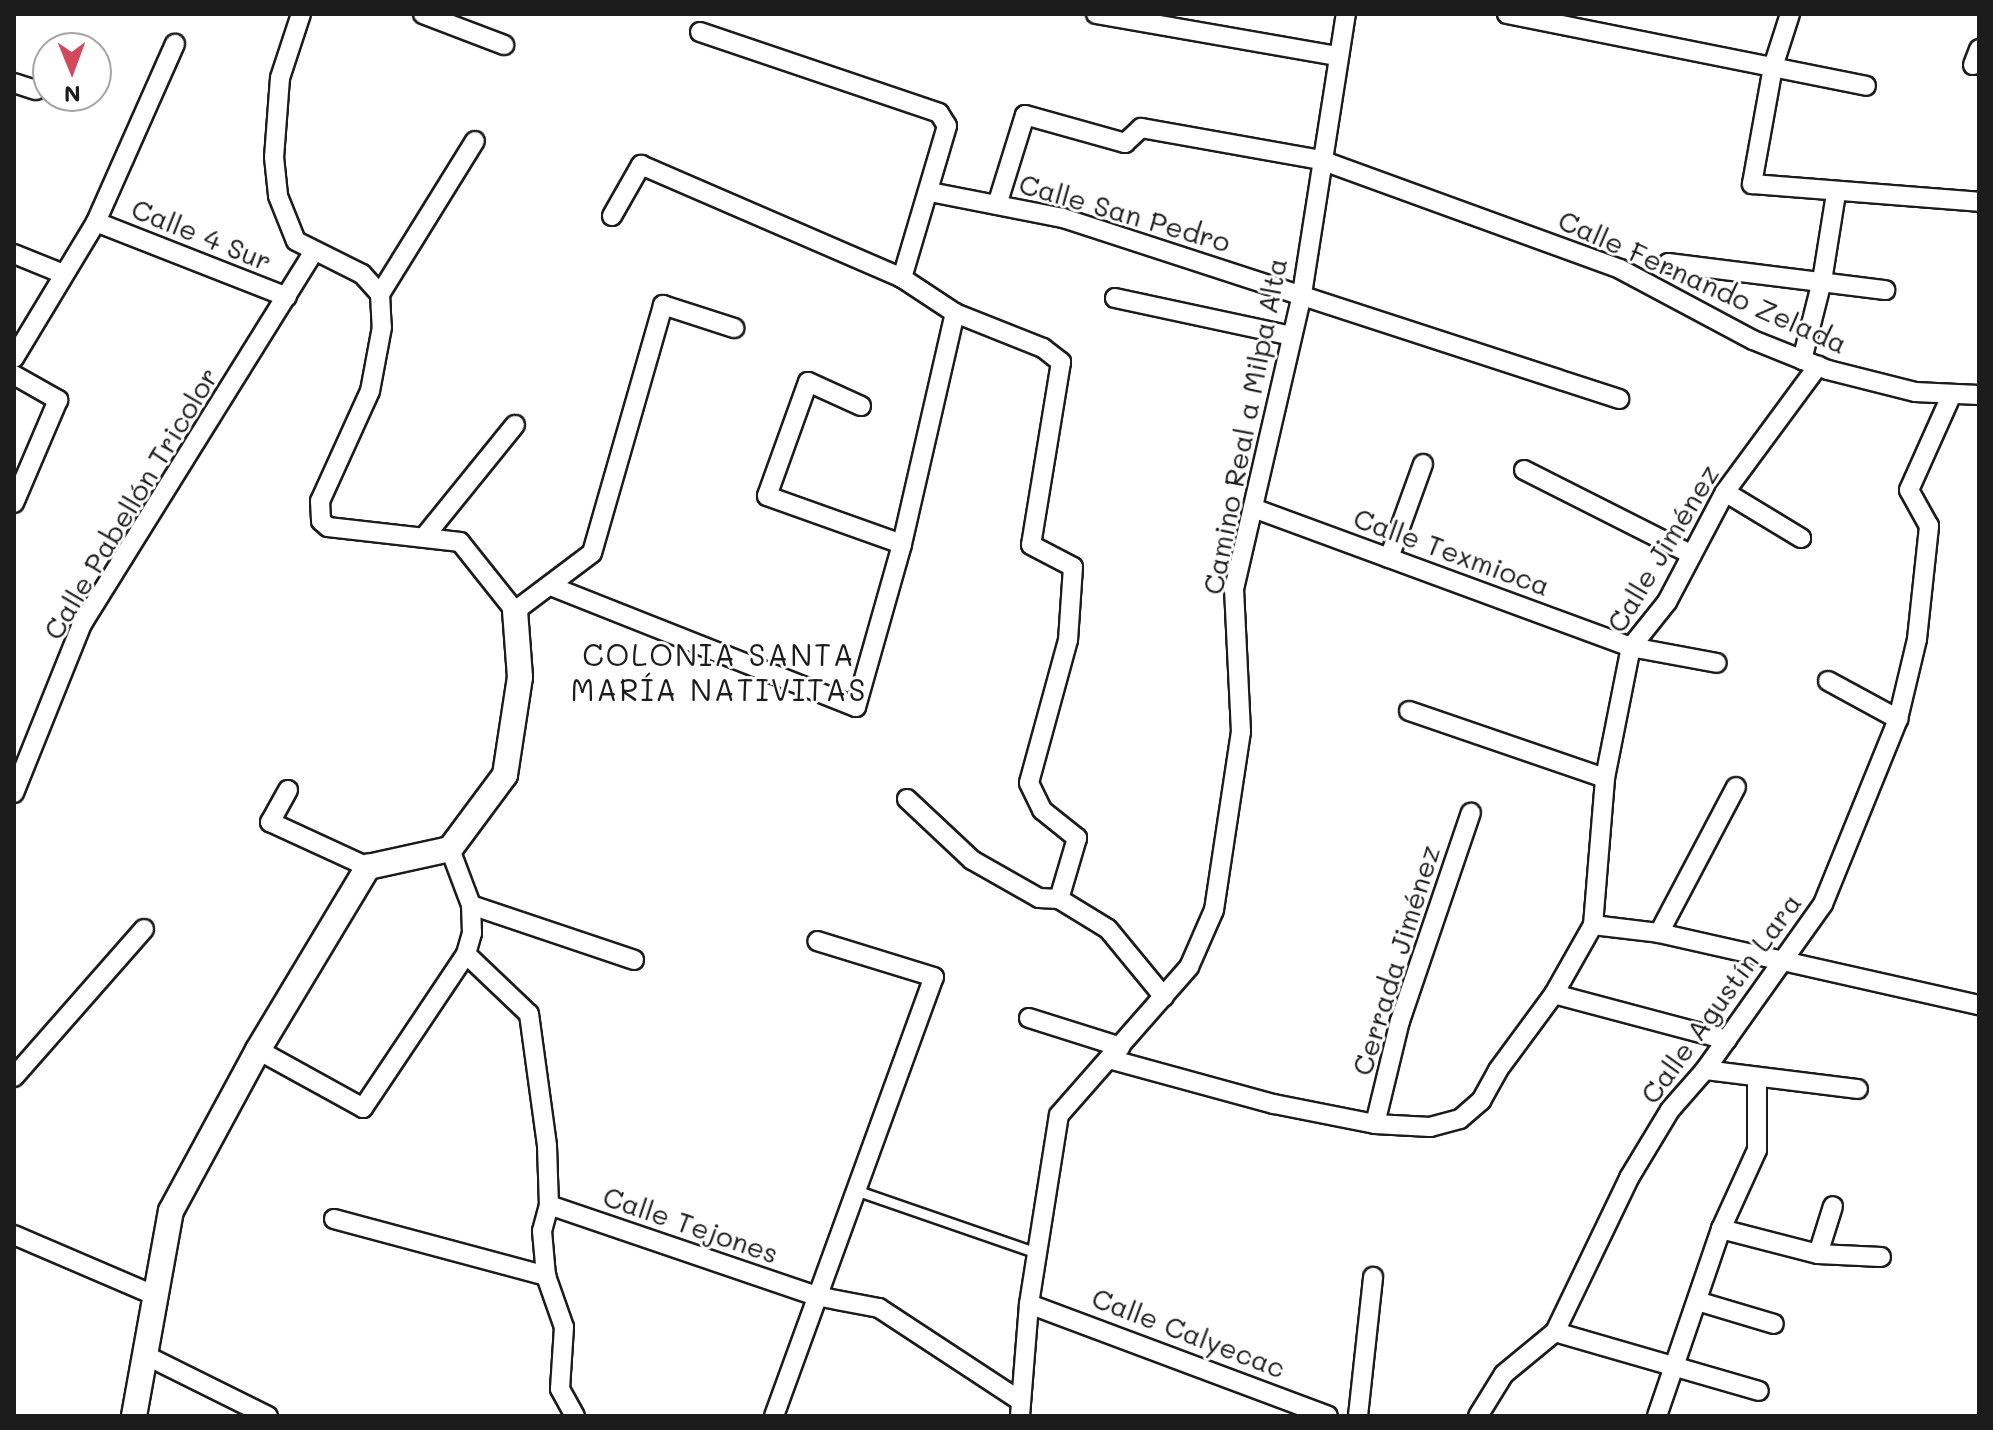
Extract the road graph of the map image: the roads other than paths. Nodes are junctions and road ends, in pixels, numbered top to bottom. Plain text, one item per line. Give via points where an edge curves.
1 (301, 14) edge
2 (423, 14) edge
3 (1096, 14) edge
4 (1346, 14) edge
5 (1507, 14) edge
6 (1790, 14) edge
7 (700, 32) dead end
8 (175, 44) dead end
9 (504, 45) dead end
10 (1337, 56) junction
11 (1773, 67) junction
12 (1866, 86) dead end
13 (475, 141) dead end
14 (1321, 160) junction
15 (930, 192) junction
16 (1836, 194) junction
17 (1979, 202) edge
18 (997, 205) junction
19 (612, 216) dead end
20 (96, 222) junction
21 (314, 252) junction
22 (14, 254) edge
23 (1668, 263) dead end
24 (61, 273) junction
25 (902, 278) junction
26 (1822, 281) junction
27 (1885, 290) dead end
28 (380, 294) junction
29 (1302, 294) junction
30 (287, 297) junction
31 (1115, 298) dead end
32 (955, 313) junction
33 (734, 328) dead end
34 (1292, 336) junction
35 (14, 358) edge
36 (1810, 363) junction
37 (14, 375) edge
38 (1979, 395) edge
39 (1951, 396) junction
40 (1619, 399) dead end
41 (861, 406) dead end
42 (515, 425) dead end
43 (1423, 464) dead end
44 (1524, 470) dead end
45 (1725, 492) junction
46 (14, 503) edge
47 (1253, 508) junction
48 (425, 536) junction
49 (1801, 538) dead end
50 (902, 544) junction
51 (1692, 555) junction
52 (1389, 558) junction
53 (553, 587) junction
54 (515, 611) junction
55 (1631, 647) junction
56 (1717, 663) dead end
57 (1828, 681) dead end
58 (1409, 711) dead end
59 (1898, 719) junction
60 (1605, 778) junction
61 (1736, 787) dead end
62 (288, 790) dead end
63 (14, 793) edge
64 (907, 799) dead end
65 (1471, 813) dead end
66 (450, 849) junction
67 (368, 867) junction
68 (1059, 899) junction
69 (471, 905) junction
70 (1593, 925) junction
71 (144, 929) dead end
72 (1659, 933) junction
73 (817, 941) dead end
74 (466, 954) junction
75 (634, 960) dead end
76 (1785, 961) junction
77 (1554, 994) junction
78 (1164, 997) junction
79 (1979, 1005) edge
80 (1029, 1018) dead end
81 (1727, 1040) junction
82 (258, 1050) junction
83 (1115, 1053) junction
84 (1705, 1070) junction
85 (14, 1077) edge
86 (1757, 1080) junction
87 (1858, 1089) dead end
88 (1375, 1124) junction
89 (858, 1191) junction
90 (549, 1205) junction
91 (1833, 1206) dead end
92 (334, 1219) dead end
93 (1721, 1229) junction
94 (14, 1235) edge
95 (1037, 1253) junction
96 (1818, 1254) junction
97 (1881, 1257) dead end
98 (546, 1276) junction
99 (1373, 1277) dead end
100 (154, 1295) junction
101 (816, 1296) junction
102 (1697, 1301) junction
103 (1029, 1304) junction
104 (1774, 1324) dead end
105 (1555, 1332) junction
106 (147, 1356) junction
107 (1675, 1369) junction
108 (1759, 1391) dead end
109 (1018, 1411) edge
110 (134, 1416) edge
111 (268, 1416) edge
112 (575, 1416) edge
113 (774, 1416) edge
114 (1328, 1416) edge
115 (1358, 1416) edge
116 (1478, 1416) edge
117 (1657, 1416) edge

1 - 21 street via 280,78 274,157 284,221 296,241
2 - 9 street
3 - 10 street
4 - 10 street, Camino Real a Milpa Alta
5 - 11 street
6 - 11 street
7 - 15 street via 939,113 947,126
8 - 20 street
10 - 14 street, Camino Real a Milpa Alta
11 - 12 street
11 - 16 street via 1752,184
13 - 28 street
14 - 18 street, Calle Fernando Zelada via 1141,128 1125,143 1025,115
14 - 29 street, Camino Real a Milpa Alta
14 - 36 street, Calle Fernando Zelada via 1620,269
15 - 18 street, Calle San Pedro
15 - 25 street
16 - 17 street
16 - 26 street, Calle Jiménez
18 - 29 street, Calle San Pedro via 1063,218
19 - 25 street via 641,165
20 - 24 street
20 - 30 street, Calle 4 Sur
21 - 28 street via 362,274
21 - 30 street, Calle Pabellón Tricolor
22 - 24 street
23 - 26 street
24 - 35 street
25 - 32 street
26 - 27 street
26 - 36 street, Calle Jiménez
28 - 48 street via 381,356 319,513 328,527
29 - 34 street, Camino Real a Milpa Alta
29 - 40 street, Calle San Pedro
30 - 63 street, Calle Pabellón Tricolor via 82,624
31 - 34 street
32 - 50 street
32 - 68 street via 1043,348 1061,362 1031,545 1073,567 1068,640 1029,783 1042,810 1077,838
33 - 53 street via 663,305 592,553
34 - 47 street, Camino Real a Milpa Alta
36 - 39 street, Calle Fernando Zelada via 1915,392
36 - 45 street, Calle Jiménez
37 - 46 street via 58,400
38 - 39 street, Calle Fernando Zelada
39 - 59 street, Calle Agustín Lara via 1909,490 1929,526 1917,639
41 - 50 street via 808,382 767,496
42 - 48 street
43 - 52 street
44 - 51 street
45 - 49 street
45 - 51 street, Calle Jiménez
47 - 52 street, Calle Texmioca
47 - 78 street, Camino Real a Milpa Alta via 1234,589 1241,732 1214,910 1204,943
48 - 54 street via 460,542
50 - 53 street via 856,707
51 - 55 street, Calle Jiménez via 1667,602
52 - 55 street, Calle Texmioca
53 - 54 street
54 - 66 street via 520,677 505,775
55 - 56 street, Calle Texmioca
55 - 60 street, Calle Jiménez
57 - 59 street
58 - 60 street
59 - 76 street, Calle Agustín Lara via 1823,904
60 - 70 street, Calle Jiménez
61 - 72 street
62 - 67 street via 270,822
64 - 68 street via 972,860 1039,898
65 - 88 street, Cerrada Jiménez via 1400,1021
66 - 67 street
66 - 69 street
67 - 82 street
68 - 78 street via 1108,929
69 - 74 street
69 - 75 street
70 - 72 street
70 - 77 street
71 - 85 street
72 - 76 street
73 - 89 street via 934,977
74 - 82 street via 363,1108
74 - 90 street via 529,1014
76 - 79 street
76 - 81 street, Calle Agustín Lara
77 - 81 street
77 - 88 street via 1481,1101 1460,1119 1430,1127
78 - 83 street, Camino Real a Milpa Alta
80 - 83 street
81 - 84 street, Calle Agustín Lara
82 - 100 street via 171,1211
83 - 88 street via 1274,1104
83 - 95 street, Camino Real a Milpa Alta via 1059,1115
84 - 86 street
84 - 105 street, Calle Agustín Lara via 1670,1110 1629,1178
86 - 87 street
86 - 93 street via 1757,1150
89 - 95 lane
89 - 101 street
90 - 98 street via 542,1231
90 - 101 street, Calle Tejones
91 - 96 street
92 - 98 street
93 - 96 street
93 - 102 street
94 - 100 street
95 - 103 street, Camino Real a Milpa Alta
96 - 97 street
98 - 112 street via 564,1327 560,1389
99 - 115 street
100 - 106 street
101 - 109 street, Calle Tejones via 879,1308
101 - 113 street
102 - 104 street
102 - 107 street
103 - 109 street, Camino Real a Milpa Alta
103 - 114 street, Calle Calyecac
105 - 107 street
105 - 116 street, Calle Agustín Lara via 1504,1374
106 - 110 street
106 - 111 street
107 - 108 street
107 - 117 street

